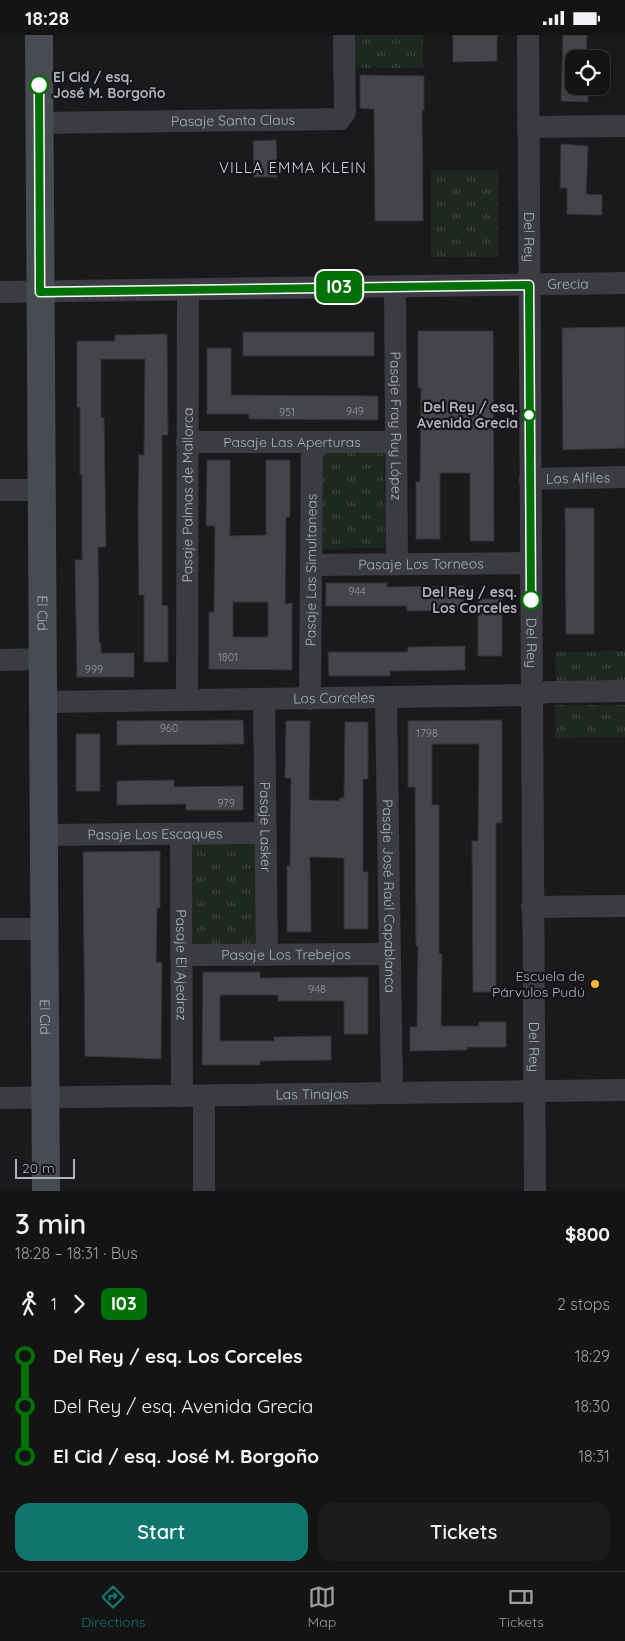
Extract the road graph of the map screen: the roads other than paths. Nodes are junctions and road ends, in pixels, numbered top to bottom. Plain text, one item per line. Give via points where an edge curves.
1 (39, 35) edge
2 (344, 35) edge
3 (528, 35) edge
4 (39, 123) junction
5 (625, 126) edge
6 (528, 127) junction
7 (625, 283) edge
8 (529, 285) junction
9 (394, 287) junction
10 (188, 289) junction
11 (0, 292) edge
12 (40, 292) junction
13 (188, 442) junction
14 (312, 442) junction
15 (396, 442) junction
16 (625, 477) edge
17 (530, 479) junction
18 (0, 490) edge
19 (42, 490) junction
20 (530, 563) junction
21 (398, 564) junction
22 (311, 565) junction
23 (43, 659) junction
24 (0, 660) edge
25 (625, 691) edge
26 (531, 695) junction
27 (386, 697) junction
28 (264, 699) junction
29 (310, 699) junction
30 (187, 700) junction
31 (44, 702) junction
32 (266, 833) junction
33 (180, 834) junction
34 (45, 835) junction
35 (625, 906) edge
36 (532, 907) junction
37 (0, 929) edge
38 (45, 929) junction
39 (390, 954) junction
40 (181, 955) junction
41 (267, 955) junction
42 (625, 1089) edge
43 (533, 1091) junction
44 (392, 1093) junction
45 (193, 1096) junction
46 (47, 1097) junction
47 (0, 1098) edge
48 (46, 1191) edge
49 (204, 1191) edge
50 (535, 1191) edge

1 - 4 street, El Cid
2 - 4 street, Pasaje Santa Claus via 345,111 340,119
3 - 6 street, Del Rey
4 - 12 street, El Cid
5 - 6 street
6 - 8 street, Del Rey
7 - 8 street, Grecia
8 - 9 street, Grecia
8 - 17 street, Del Rey
9 - 10 street, Grecia
9 - 15 street, Pasaje Fray Ruy López
10 - 12 street, Grecia
10 - 13 street, Pasaje Palmas de Mallorca
11 - 12 street, Grecia
12 - 19 street, El Cid
13 - 14 street, Pasaje Las Aperturas
13 - 30 street, Pasaje Palmas de Mallorca
14 - 15 street, Pasaje Las Aperturas
14 - 22 street, Pasaje Las Simultaneas
15 - 21 street, Pasaje Fray Ruy López
16 - 17 street, Los Alfiles
17 - 20 street, Del Rey
18 - 19 street
19 - 23 street, El Cid
20 - 21 street, Pasaje Los Torneos
20 - 26 street, Del Rey
21 - 22 street, Pasaje Los Torneos
22 - 29 street, Pasaje Las Simultaneas
23 - 24 street
23 - 31 street, El Cid
25 - 26 street, Los Corceles
26 - 27 street, Los Corceles
26 - 36 street, Del Rey
27 - 29 street, Los Corceles
27 - 39 street, Pasaje José Raúl Capablanca
28 - 29 street, Los Corceles
28 - 30 street, Los Corceles
28 - 32 street, Pasaje Lasker
30 - 31 street, Los Corceles
31 - 34 street, El Cid
32 - 33 street, Pasaje Los Escaques
32 - 41 street, Pasaje Lasker
33 - 34 street, Pasaje Los Escaques
33 - 40 street, Pasaje El Ajedrez
34 - 38 street, El Cid
35 - 36 street
36 - 43 street, Del Rey
37 - 38 street
38 - 46 street, El Cid
39 - 41 street, Pasaje Los Trebejos
39 - 44 street, Pasaje José Raúl Capablanca
40 - 41 street, Pasaje Los Trebejos
40 - 45 street, Pasaje El Ajedrez
42 - 43 street, Las Tinajas
43 - 44 street, Las Tinajas
43 - 50 street, Del Rey
44 - 45 street, Las Tinajas
45 - 46 street, Las Tinajas
45 - 49 street, Pasaje El Ajedrez
46 - 47 street, Las Tinajas
46 - 48 street, El Cid

